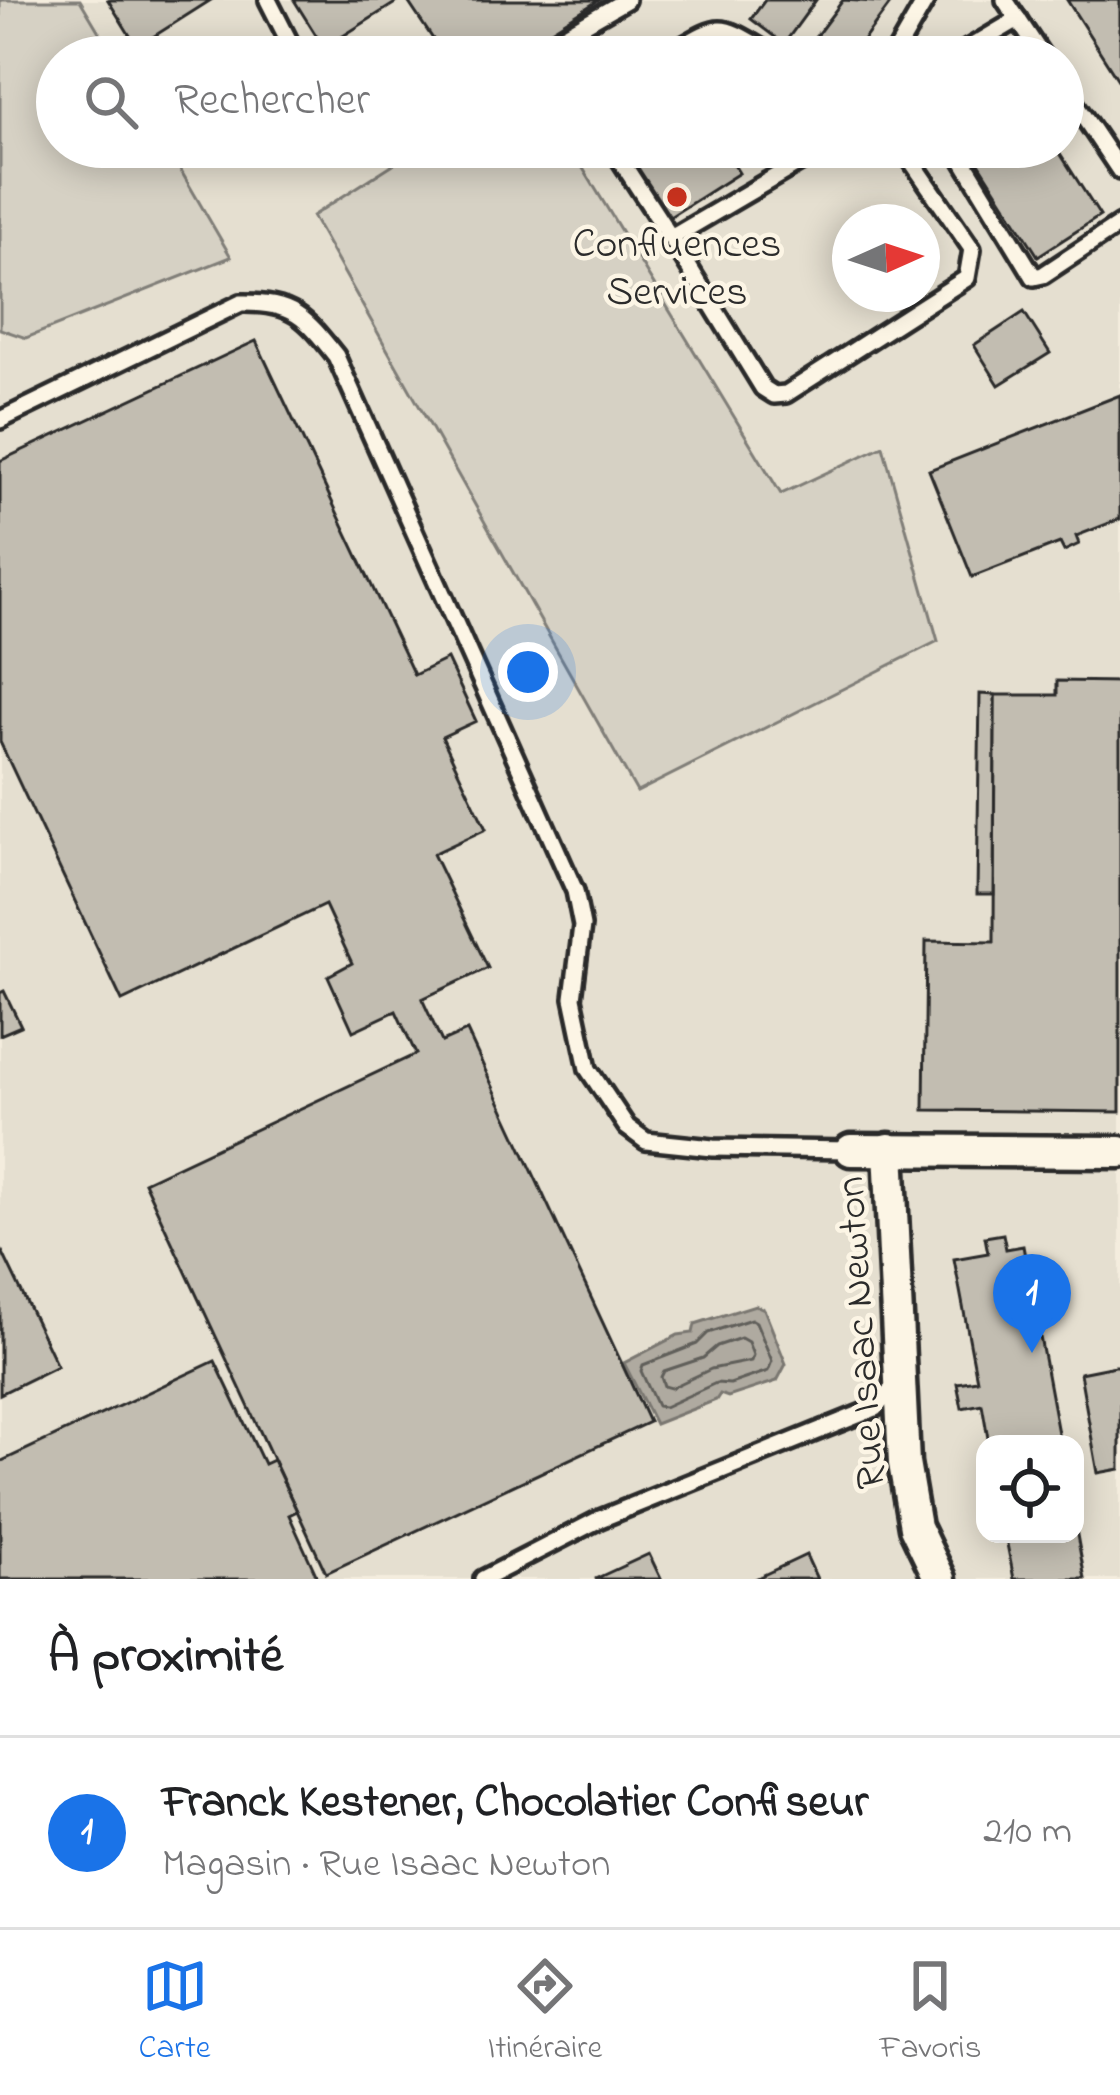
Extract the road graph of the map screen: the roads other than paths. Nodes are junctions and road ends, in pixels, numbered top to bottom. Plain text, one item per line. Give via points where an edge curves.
1 (268, 0) edge
2 (626, 0) edge
3 (926, 0) edge
4 (1005, 0) edge
5 (1018, 19) junction
6 (286, 36) edge
7 (563, 36) edge
8 (699, 36) edge
9 (740, 36) edge
10 (905, 36) edge
11 (990, 36) edge
12 (1029, 36) edge
13 (1084, 118) edge
14 (626, 168) edge
15 (790, 168) edge
16 (916, 168) edge
17 (968, 168) edge
18 (1120, 172) edge
19 (1120, 224) edge
20 (671, 238) junction
21 (0, 420) edge
22 (889, 1149) junction
23 (851, 1150) joint
24 (1120, 1152) edge
25 (900, 1380) junction
26 (483, 1579) edge
27 (940, 1579) edge

1 - 6 lane
2 - 7 lane
3 - 10 lane
4 - 5 lane
5 - 11 lane
5 - 12 lane
8 - 9 lane via 726,28
13 - 18 lane
14 - 20 lane
15 - 20 lane
16 - 20 lane via 972,249 967,278 786,394 763,388
17 - 19 lane via 1034,277
21 - 23 lane via 242,303 273,302 314,328 336,356 575,891 582,926 573,998 588,1069 627,1127 646,1141
22 - 23 street
22 - 24 street
22 - 25 street, Rue Isaac Newton
25 - 26 lane via 875,1408 600,1519
25 - 27 street, Rue Isaac Newton via 915,1528

